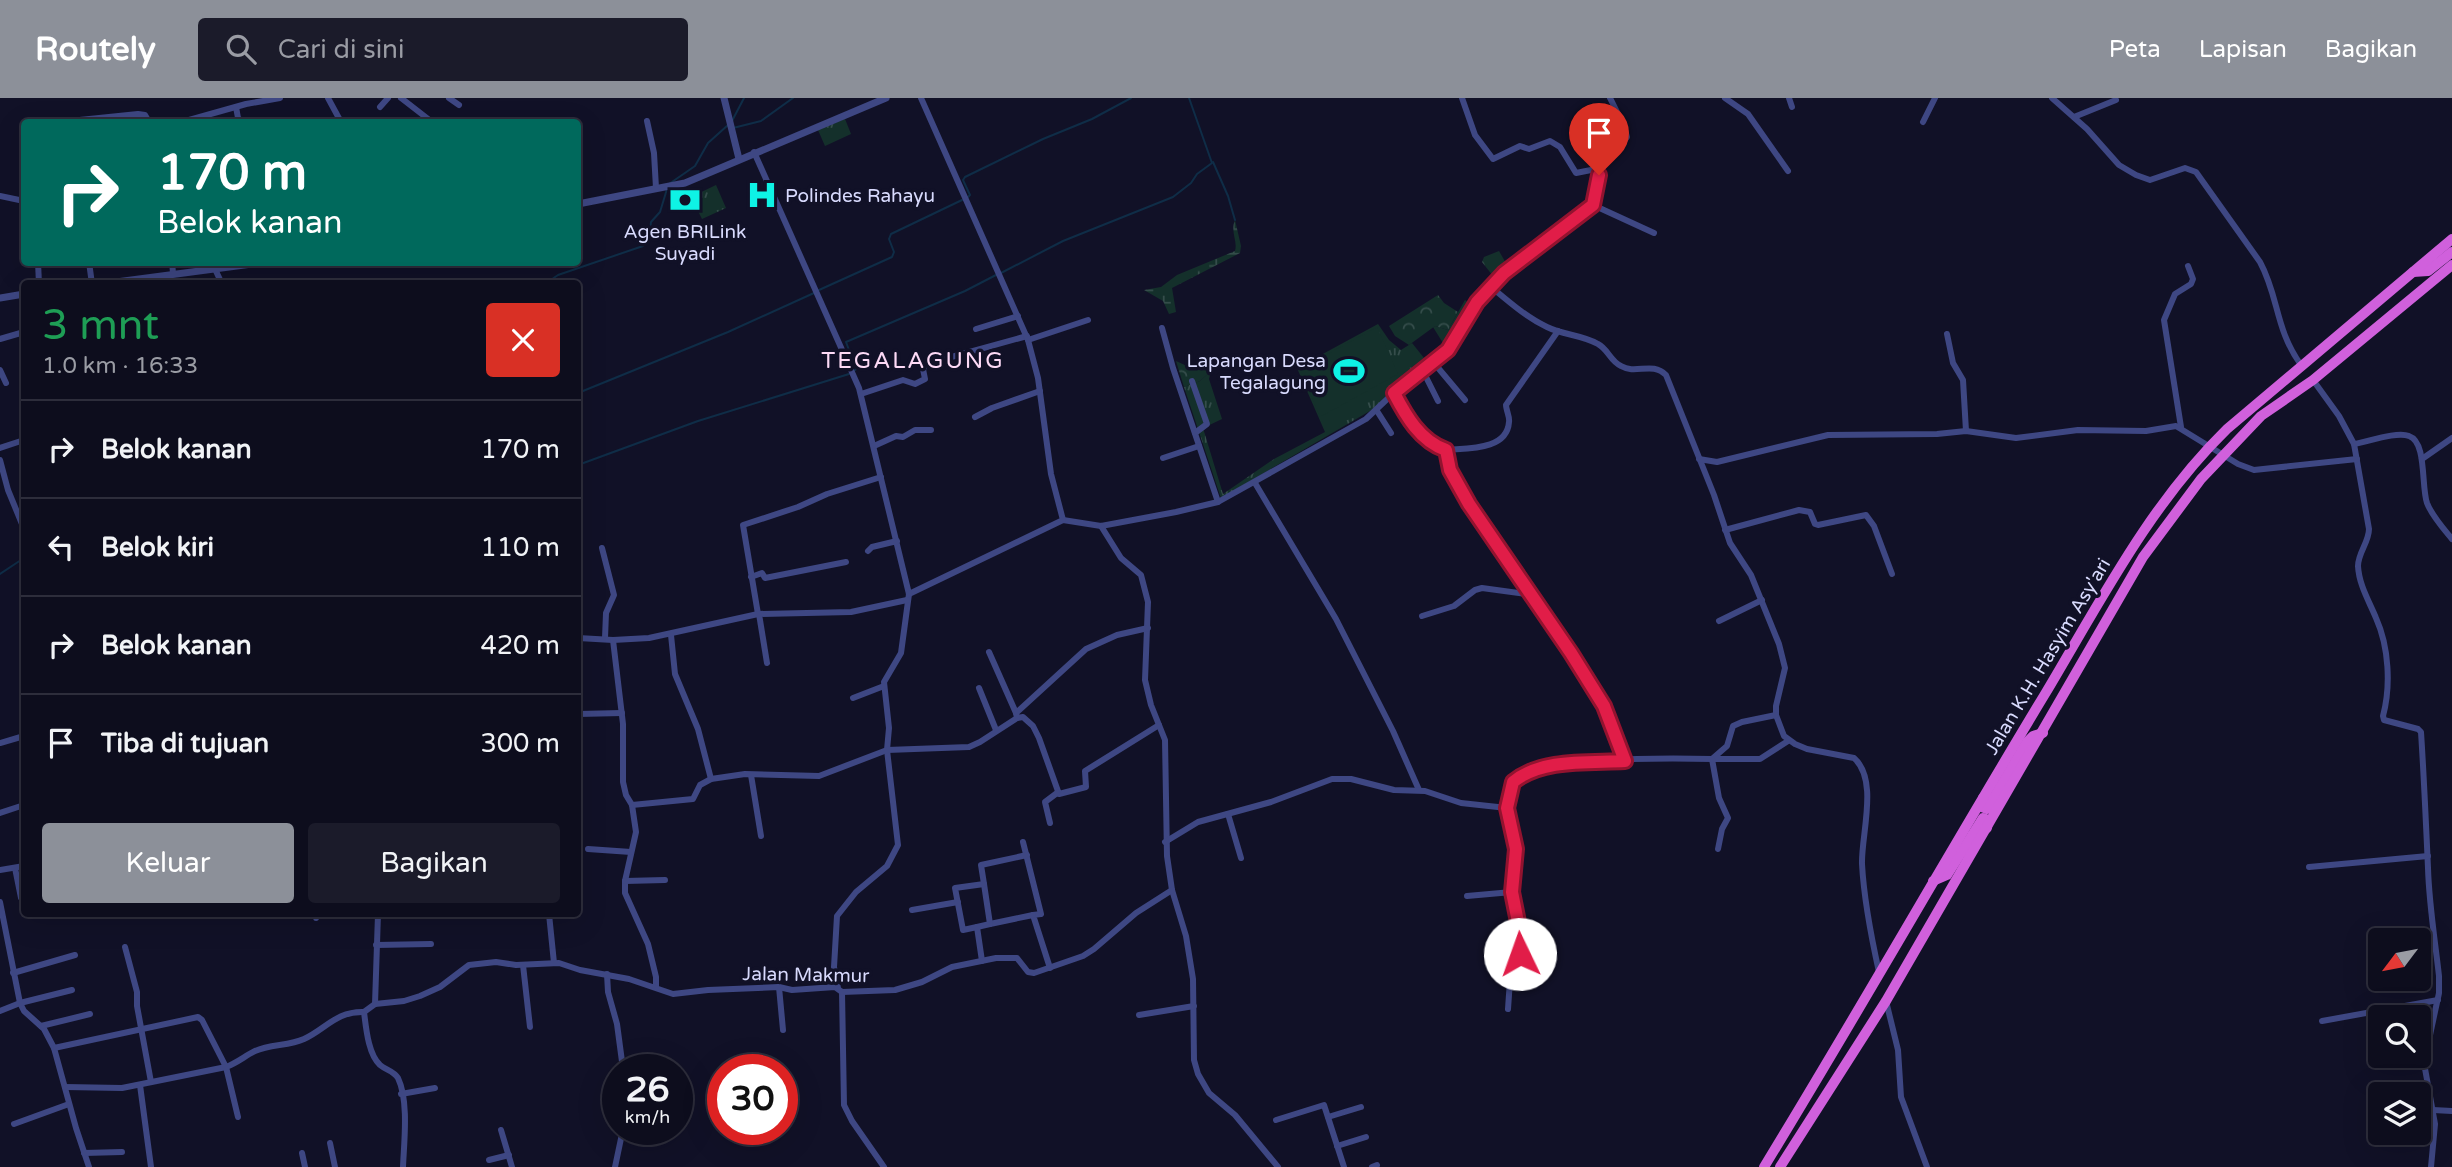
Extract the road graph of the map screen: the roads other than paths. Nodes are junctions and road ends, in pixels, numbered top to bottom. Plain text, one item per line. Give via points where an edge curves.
1 (279, 98) edge
2 (328, 98) edge
3 (388, 98) edge
4 (401, 98) edge
5 (449, 98) edge
6 (724, 98) edge
7 (886, 98) edge
8 (921, 98) edge
9 (1462, 98) edge
10 (1610, 98) edge
11 (1725, 98) edge
12 (1789, 98) edge
13 (1935, 98) edge
14 (2052, 98) edge
15 (2116, 100) edge
16 (458, 105) dead end
17 (236, 107) junction
18 (380, 107) dead end
19 (1792, 107) dead end
20 (2074, 117) junction
21 (89, 119) edge
22 (147, 119) edge
23 (193, 119) edge
24 (239, 119) edge
25 (339, 119) edge
26 (428, 119) edge
27 (647, 121) dead end
28 (1923, 122) dead end
29 (754, 152) junction
30 (739, 159) junction
31 (1601, 168) junction
32 (1788, 170) dead end
33 (658, 188) junction
34 (0, 196) edge
35 (21, 200) edge
36 (581, 203) edge
37 (1593, 205) junction
38 (1654, 233) dead end
39 (2452, 239) edge
40 (2452, 252) edge
41 (2452, 265) edge
42 (172, 266) edge
43 (232, 266) edge
44 (2188, 266) dead end
45 (215, 269) junction
46 (2413, 272) junction
47 (173, 274) junction
48 (130, 280) edge
49 (220, 280) edge
50 (1490, 286) junction
51 (21, 294) edge
52 (0, 298) edge
53 (1018, 316) junction
54 (1088, 320) dead end
55 (1162, 328) dead end
56 (976, 329) dead end
57 (1558, 331) junction
58 (21, 333) edge
59 (1947, 334) dead end
60 (1027, 338) junction
61 (0, 339) edge
62 (1434, 363) junction
63 (2301, 365) junction
64 (0, 370) edge
65 (1423, 371) junction
66 (2313, 380) junction
67 (1192, 381) dead end
68 (6, 383) dead end
69 (1040, 391) junction
70 (1394, 393) junction
71 (861, 394) junction
72 (1465, 400) dead end
73 (1438, 401) dead end
74 (1377, 411) junction
75 (975, 417) dead end
76 (2181, 427) junction
77 (931, 430) dead end
78 (1966, 431) junction
79 (1195, 433) junction
80 (1391, 433) dead end
81 (2452, 438) edge
82 (21, 441) edge
83 (2354, 444) junction
84 (874, 446) junction
85 (1199, 446) junction
86 (2210, 446) junction
87 (0, 447) edge
88 (1446, 450) junction
89 (2222, 454) junction
90 (1163, 458) dead end
91 (1699, 459) junction
92 (2357, 459) junction
93 (2422, 459) junction
94 (0, 460) edge
95 (881, 477) junction
96 (1255, 483) junction
97 (1218, 502) junction
98 (1063, 520) junction
99 (21, 522) edge
100 (1101, 526) junction
101 (1725, 530) junction
102 (2452, 539) edge
103 (897, 541) junction
104 (602, 548) dead end
105 (868, 551) dead end
106 (846, 562) dead end
107 (1892, 574) dead end
108 (751, 577) junction
109 (1533, 595) junction
110 (908, 597) junction
111 (1762, 600) junction
112 (758, 614) junction
113 (1422, 616) dead end
114 (1719, 621) dead end
115 (1147, 628) junction
116 (671, 635) junction
117 (581, 638) edge
118 (609, 639) junction
119 (989, 652) dead end
120 (767, 663) dead end
121 (884, 686) junction
122 (979, 688) dead end
123 (853, 698) dead end
124 (622, 713) junction
125 (581, 715) edge
126 (1016, 715) junction
127 (1776, 715) junction
128 (1159, 725) junction
129 (996, 730) junction
130 (2043, 733) junction
131 (21, 737) edge
132 (1788, 741) junction
133 (0, 743) edge
134 (887, 750) junction
135 (1712, 760) junction
136 (1625, 761) junction
137 (751, 775) junction
138 (711, 779) junction
139 (1419, 790) junction
140 (1056, 793) junction
141 (1984, 795) junction
142 (632, 805) junction
143 (21, 806) edge
144 (1507, 808) junction
145 (0, 813) edge
146 (1228, 814) junction
147 (1050, 823) dead end
148 (1987, 830) junction
149 (761, 836) dead end
150 (1023, 842) dead end
151 (1166, 842) junction
152 (588, 849) dead end
153 (1718, 849) dead end
154 (632, 852) junction
155 (1027, 855) junction
156 (2428, 856) junction
157 (1241, 858) dead end
158 (21, 867) edge
159 (2309, 867) dead end
160 (15, 868) junction
161 (0, 870) edge
162 (665, 880) dead end
163 (625, 881) junction
164 (1933, 881) junction
165 (984, 884) junction
166 (1172, 890) junction
167 (1512, 892) junction
168 (1467, 896) dead end
169 (21, 898) edge
170 (0, 902) edge
171 (958, 902) junction
172 (912, 910) dead end
173 (1033, 915) junction
174 (378, 917) edge
175 (549, 917) edge
176 (990, 924) junction
177 (977, 927) junction
178 (431, 944) dead end
179 (376, 945) junction
180 (125, 947) dead end
181 (75, 955) dead end
182 (982, 961) junction
183 (554, 962) junction
184 (523, 965) junction
185 (1050, 968) junction
186 (1879, 972) junction
187 (13, 973) junction
188 (607, 974) junction
189 (656, 987) junction
190 (779, 987) junction
191 (72, 990) dead end
192 (840, 990) junction
193 (2438, 1000) junction
194 (1886, 1002) junction
195 (20, 1003) junction
196 (375, 1004) junction
197 (1194, 1006) junction
198 (1508, 1009) dead end
199 (0, 1011) edge
200 (364, 1012) junction
201 (90, 1014) dead end
202 (1139, 1015) dead end
203 (2322, 1021) dead end
204 (41, 1026) junction
205 (530, 1027) dead end
206 (142, 1028) junction
207 (783, 1030) dead end
208 (54, 1048) junction
209 (621, 1054) edge
210 (226, 1067) junction
211 (151, 1082) junction
212 (140, 1085) junction
213 (65, 1087) junction
214 (435, 1088) dead end
215 (401, 1094) junction
216 (69, 1104) junction
217 (1361, 1107) dead end
218 (2433, 1110) junction
219 (2452, 1111) edge
220 (238, 1117) dead end
221 (1328, 1117) junction
222 (1276, 1120) dead end
223 (14, 1124) dead end
224 (501, 1130) dead end
225 (1366, 1137) dead end
226 (330, 1143) dead end
227 (620, 1145) edge
228 (1337, 1146) junction
229 (122, 1152) dead end
230 (84, 1153) junction
231 (302, 1153) dead end
232 (509, 1155) junction
233 (489, 1160) dead end
234 (86, 1166) edge
235 (151, 1167) edge
236 (305, 1167) edge
237 (335, 1167) edge
238 (403, 1167) edge
239 (512, 1167) edge
240 (615, 1167) edge
241 (884, 1167) edge
242 (1278, 1167) edge
243 (1343, 1167) edge
244 (1764, 1167) edge
245 (1780, 1167) edge
246 (1927, 1167) edge
247 (2431, 1167) edge

1 - 17 street
2 - 25 street
3 - 18 street
4 - 26 street
5 - 16 street
6 - 30 street
7 - 29 street
8 - 53 street
9 - 31 street via 1475,135 1493,159 1520,146 1529,149 1550,141 1560,147 1576,173
10 - 31 street via 1627,137
11 - 32 street via 1748,114
12 - 19 street
13 - 28 street
14 - 20 street
15 - 20 street
17 - 23 street
17 - 24 street
20 - 63 street via 2119,166 2136,175 2150,180 2185,168 2196,172 2269,278 2280,327
21 - 22 street via 138,114
27 - 33 street
29 - 30 street
29 - 71 street
30 - 33 street via 688,182
31 - 37 street
33 - 36 street
34 - 35 street
37 - 38 street
37 - 50 street
39 - 46 highway, Jalan K.H. Hasyim Asy'ari
40 - 46 highway via 2428,271
41 - 66 highway, Jalan K.H. Hasyim Asy'ari
42 - 47 street
43 - 45 street
44 - 76 street via 2192,285 2175,294 2164,320
45 - 47 street
45 - 49 street
46 - 63 highway, Jalan K.H. Hasyim Asy'ari
47 - 48 street
50 - 57 street via 1527,316
50 - 62 street via 1448,350
51 - 52 street
53 - 56 street
53 - 60 street
54 - 60 street
55 - 79 street
57 - 88 street via 1506,405 1509,422 1496,443
57 - 91 street via 1598,344 1626,369 1650,367 1663,372
58 - 61 street
59 - 78 street via 1953,363 1963,380
60 - 69 street
60 - 71 street via 925,364 925,379 915,384 903,380
62 - 65 street
62 - 72 street
63 - 86 highway, Jalan K.H. Hasyim Asy'ari
64 - 68 street
65 - 70 street
65 - 73 street
66 - 83 street
66 - 89 highway, Jalan K.H. Hasyim Asy'ari via 2261,416
67 - 79 street via 1207,424
69 - 75 street
69 - 98 street via 1051,474
70 - 74 street
70 - 88 street via 1413,427
71 - 84 street
74 - 80 street
74 - 96 street
76 - 78 street via 2078,430 2016,438
76 - 86 street
77 - 84 street via 915,430
78 - 91 street via 1828,435 1717,462
79 - 85 street
81 - 93 street
82 - 87 street
83 - 92 street
83 - 93 street via 2406,435 2415,440
84 - 95 street
85 - 90 street
85 - 97 street
86 - 89 street
86 - 141 highway, Jalan K.H. Hasyim Asy'ari via 2152,518
88 - 109 street via 1450,470 1469,504
89 - 92 street via 2255,470
89 - 130 highway, Jalan K.H. Hasyim Asy'ari via 2143,557
91 - 101 street
92 - 156 street via 2369,529 2358,566 2379,625 2385,658 2389,686 2383,716 2387,722 2421,732
93 - 102 street via 2426,501
94 - 99 street
95 - 103 street
95 - 108 street via 743,525
96 - 97 street
96 - 139 street via 1336,619
97 - 100 street
98 - 100 street
98 - 110 street
100 - 115 street via 1121,558 1141,576
101 - 107 street via 1799,510 1810,512 1818,525 1866,516
101 - 111 street
103 - 105 street
103 - 110 street
104 - 118 street via 614,595 606,613
106 - 108 street
108 - 112 street
109 - 113 street via 1482,588 1454,606
109 - 136 street via 1604,706
110 - 112 street via 851,612
110 - 121 street via 903,643
111 - 114 street
111 - 127 street via 1785,668
112 - 116 street
112 - 120 street
115 - 126 street via 1086,649
115 - 128 street via 1145,680
116 - 118 street
116 - 138 street via 675,674 698,729
117 - 118 street
118 - 124 street
119 - 126 street
121 - 123 street
121 - 134 street
122 - 129 street
124 - 125 street
124 - 142 street via 623,782
126 - 129 street
126 - 140 street via 1033,726
127 - 132 street
127 - 135 street via 1734,726 1727,746
128 - 140 street via 1085,771 1086,787
128 - 151 street via 1165,746
129 - 134 street via 969,747
130 - 141 highway via 2027,742 1986,809
130 - 148 highway, Jalan K.H. Hasyim Asy'ari
131 - 133 street
132 - 135 street via 1760,759
132 - 186 street via 1859,763 1867,795 1862,846 1866,907
134 - 137 street via 819,776
134 - 192 street via 898,845 887,866 856,892 838,916 834,967
135 - 136 street
135 - 153 street via 1728,818
136 - 144 street via 1563,764 1528,772 1513,782
137 - 138 street
137 - 149 street
138 - 142 street via 700,785 693,799
139 - 144 street via 1461,803
139 - 146 street via 1332,779
140 - 147 street via 1045,802
141 - 164 highway, Jalan K.H. Hasyim Asy'ari
142 - 154 street via 636,832
143 - 145 street
144 - 167 street via 1517,858
146 - 151 street via 1198,821
146 - 157 street
148 - 164 highway via 1986,817 1947,875
148 - 194 highway, Jalan K.H. Hasyim Asy'ari
150 - 155 street
151 - 166 street
152 - 154 street
154 - 163 street
155 - 165 street via 981,865
155 - 173 street via 1041,914
156 - 159 street
156 - 193 street
158 - 160 street
160 - 161 street
160 - 169 street
162 - 163 street
163 - 189 street via 627,898 648,944
164 - 186 highway, Jalan K.H. Hasyim Asy'ari
165 - 171 street via 955,888
165 - 176 street
166 - 185 street via 1094,950
166 - 197 street via 1186,936
167 - 168 street
167 - 198 street via 1522,945 1510,980
170 - 187 street
171 - 172 street
171 - 177 street via 963,930
173 - 176 street
173 - 185 street
174 - 179 street
175 - 183 street
176 - 177 street
177 - 182 street
178 - 179 street
179 - 196 street
180 - 206 street
181 - 187 street
182 - 185 street, Jalan Makmur via 1014,957 1031,973
182 - 192 street, Jalan Makmur via 952,967 909,987
183 - 184 street, Jalan Makmur
183 - 188 street, Jalan Makmur
184 - 196 street, Jalan Makmur via 475,963 420,996
184 - 205 street
186 - 244 highway, Jalan K.H. Hasyim Asy'ari
187 - 195 street
188 - 189 street, Jalan Makmur
188 - 209 street
189 - 190 street, Jalan Makmur via 673,994
190 - 192 street, Jalan Makmur
190 - 207 street
191 - 195 street
192 - 241 street via 844,1105
193 - 203 street
193 - 218 street via 2424,1063
194 - 245 highway, Jalan K.H. Hasyim Asy'ari
194 - 246 street via 1898,1049 1901,1097
195 - 199 street
195 - 204 street
196 - 200 street
197 - 202 street
197 - 242 street via 1194,1060 1203,1085
200 - 210 street via 345,1014 303,1040 254,1052
200 - 215 street via 378,1062 397,1076
201 - 204 street
204 - 208 street
206 - 208 street
206 - 210 street via 201,1018
206 - 211 street
208 - 213 street
210 - 211 street
210 - 220 street
211 - 212 street
212 - 213 street
212 - 235 street
213 - 216 street
214 - 215 street
215 - 238 street
216 - 223 street
216 - 230 street
217 - 221 street
218 - 219 street
218 - 247 street
221 - 222 street via 1324,1105
221 - 228 street
224 - 232 street
225 - 228 street
226 - 237 street
227 - 240 street
228 - 243 street
229 - 230 street
230 - 234 street
231 - 236 street
232 - 233 street
232 - 239 street

